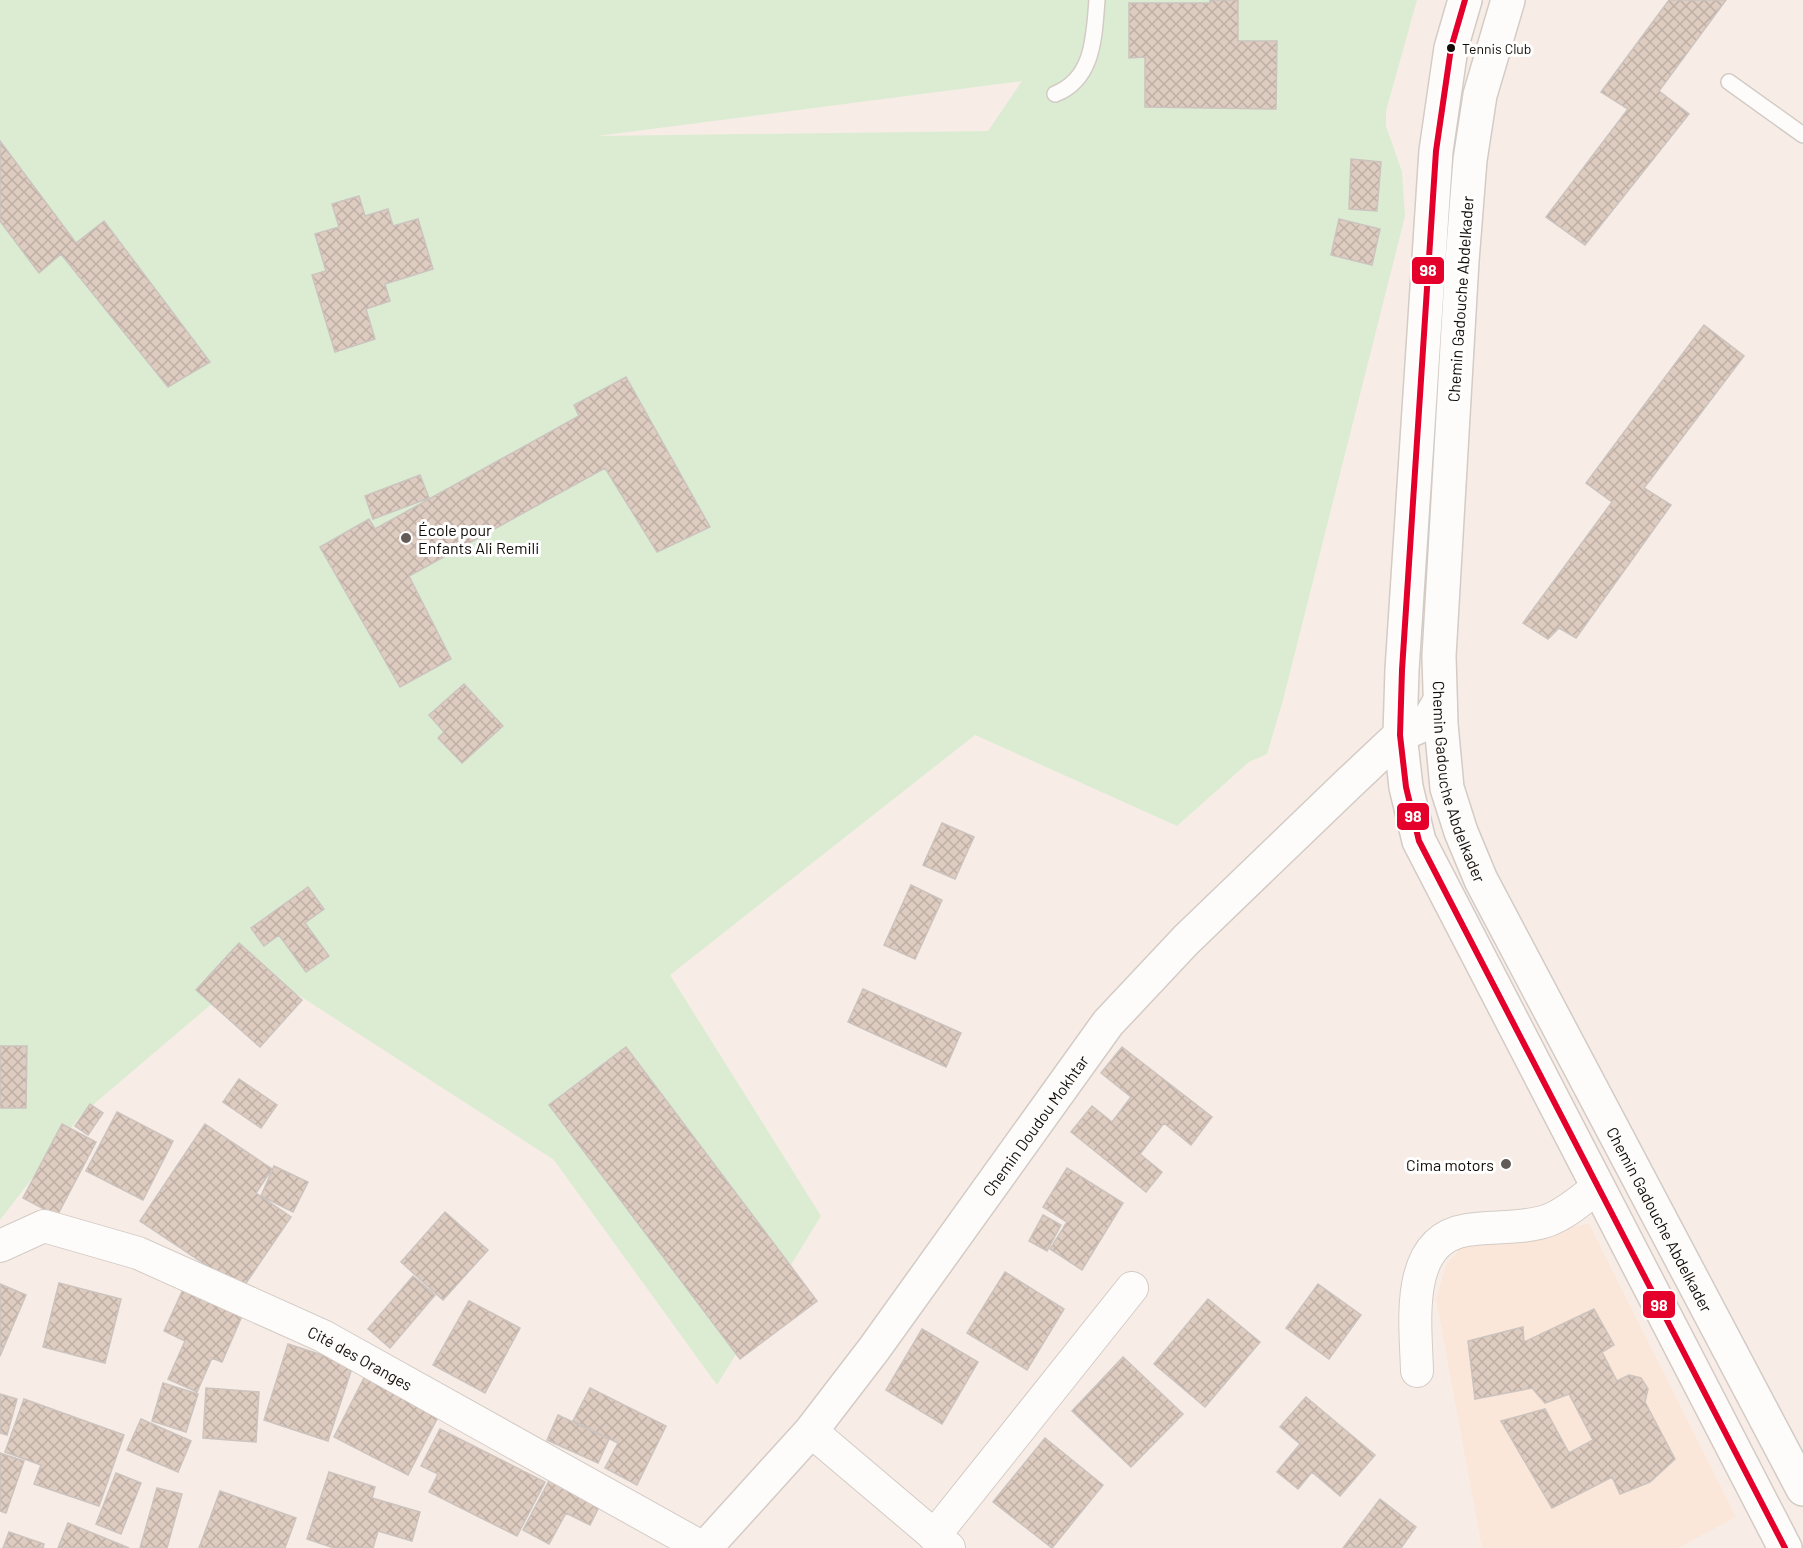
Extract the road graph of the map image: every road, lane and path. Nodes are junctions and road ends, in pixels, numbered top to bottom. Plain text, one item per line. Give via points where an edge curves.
1 (1097, 0) edge
2 (1465, 0) edge
3 (1508, 0) edge
4 (1729, 82) dead end
5 (1055, 94) dead end
6 (1803, 135) edge
7 (1440, 702) junction
8 (1400, 735) junction
9 (1445, 763) junction
10 (1598, 1187) junction
11 (0, 1246) edge
12 (1132, 1288) dead end
13 (1418, 1371) dead end
14 (811, 1431) junction
15 (1798, 1472) edge
16 (941, 1542) edge
17 (704, 1548) edge
18 (1785, 1548) edge

1 - 5 lane via 1087,62 1080,77
2 - 8 main road, Chemin Gadouche Abdelkader via 1450,48 1436,151
3 - 7 main road, Chemin Gadouche Abdelkader via 1480,95 1470,160 1439,656
4 - 6 lane
7 - 8 main road, Chemin Doudou Mokhtar via 1427,723
7 - 9 main road, Chemin Gadouche Abdelkader
8 - 9 main road
8 - 10 main road, Chemin Gadouche Abdelkader via 1406,787 1419,841
8 - 14 main road, Chemin Doudou Mokhtar via 1186,940 1108,1023
9 - 15 main road, Chemin Gadouche Abdelkader via 1447,788 1481,880
10 - 13 street via 1566,1212 1547,1221 1464,1230 1442,1239 1425,1262 1415,1296
10 - 18 main road, Chemin Gadouche Abdelkader
11 - 17 street, Cité des Oranges via 44,1226 138,1253 323,1336
12 - 16 street
14 - 16 street
14 - 17 main road, Chemin Doudou Mokhtar

